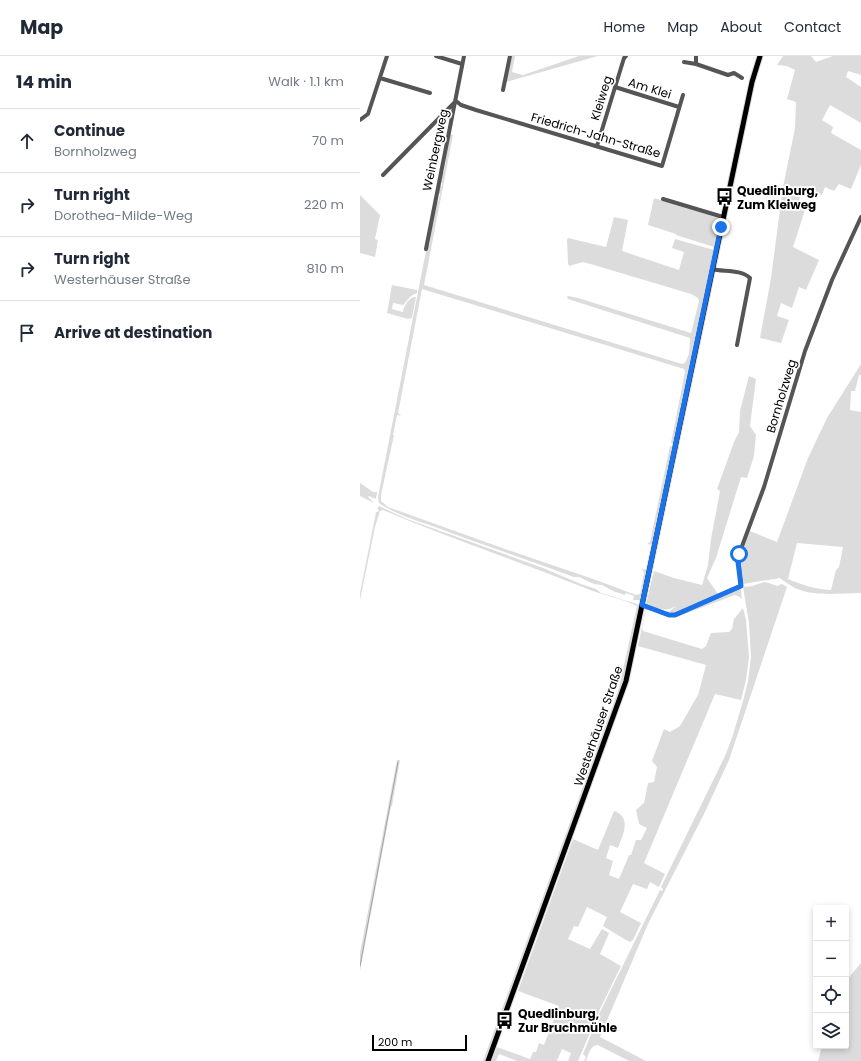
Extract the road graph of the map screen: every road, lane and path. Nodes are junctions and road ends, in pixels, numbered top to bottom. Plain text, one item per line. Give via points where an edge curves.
1 (387, 56) edge
2 (436, 56) edge
3 (464, 56) edge
4 (510, 56) edge
5 (626, 56) edge
6 (696, 56) edge
7 (760, 56) edge
8 (684, 62) dead end
9 (462, 64) junction
10 (696, 64) junction
11 (380, 78) junction
12 (742, 78) dead end
13 (615, 87) junction
14 (503, 90) dead end
15 (430, 93) dead end
16 (683, 95) dead end
17 (456, 101) junction
18 (679, 107) junction
19 (360, 120) edge
20 (597, 146) junction
21 (383, 175) dead end
22 (663, 200) dead end
23 (723, 217) junction
24 (861, 217) edge
25 (426, 249) dead end
26 (712, 269) junction
27 (736, 345) dead end
28 (642, 605) junction
29 (488, 1061) edge

1 - 11 street
2 - 9 street
3 - 9 street, Weinbergweg
4 - 14 street
5 - 13 street, Kleiweg
6 - 10 street
7 - 23 main road, Westerhäuser Straße via 754,73
8 - 10 street
9 - 17 street, Weinbergweg
10 - 12 street via 728,75 734,73
11 - 15 street
11 - 19 street via 368,114
13 - 18 street, Am Klei
13 - 20 street, Kleiweg
16 - 18 street, Friedrich-Jahn-Straße
17 - 20 street, Friedrich-Jahn-Straße via 476,110
17 - 21 street
17 - 25 street, Weinbergweg
18 - 20 street, Friedrich-Jahn-Straße via 662,166
22 - 23 street
23 - 26 main road, Westerhäuser Straße
24 - 28 street, Bornholzweg via 832,280 805,351 764,487 738,557 741,586 675,615
26 - 27 street via 748,275 750,278
26 - 28 main road, Westerhäuser Straße
28 - 29 main road, Westerhäuser Straße via 623,692

